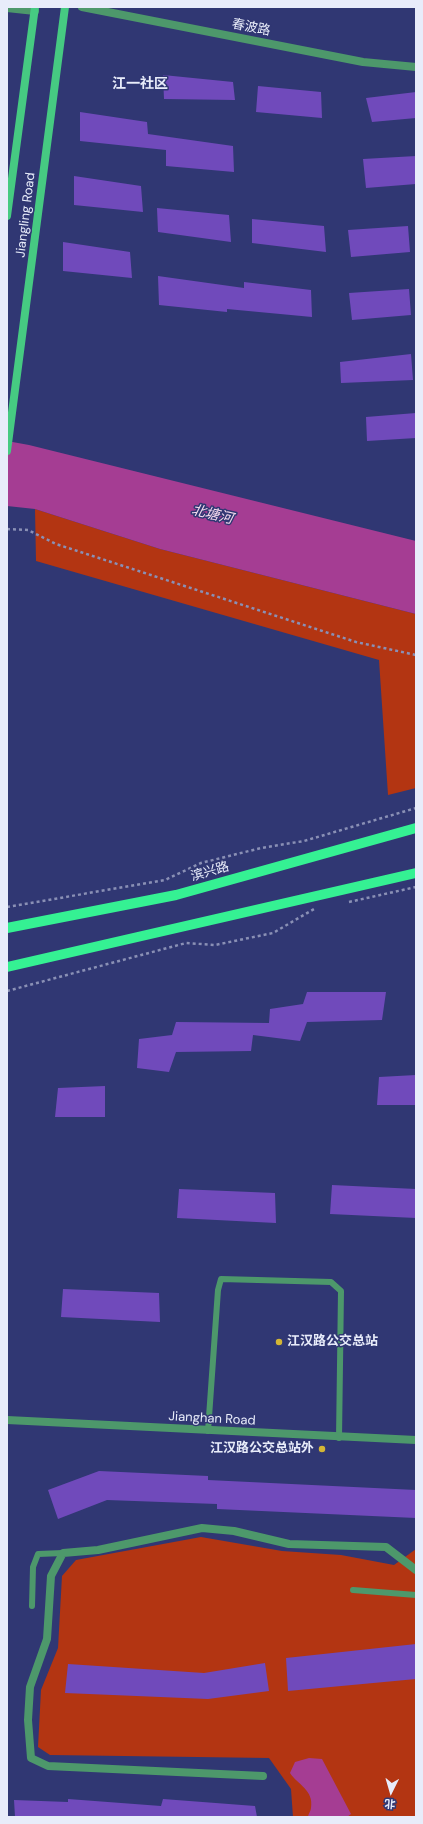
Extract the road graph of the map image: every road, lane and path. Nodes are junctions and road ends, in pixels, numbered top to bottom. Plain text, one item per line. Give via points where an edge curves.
1 (65, 7) edge
2 (82, 7) edge
3 (7, 8) edge
4 (35, 9) edge
5 (416, 67) edge
6 (7, 216) edge
7 (7, 451) edge
8 (7, 529) edge
9 (416, 655) edge
10 (416, 808) edge
11 (416, 828) edge
12 (416, 873) edge
13 (416, 887) edge
14 (343, 903) dead end
15 (7, 907) edge
16 (321, 908) dead end
17 (7, 928) edge
18 (7, 967) edge
19 (7, 991) edge
20 (7, 1420) edge
21 (208, 1431) junction
22 (339, 1438) junction
23 (416, 1440) edge
24 (63, 1553) junction
25 (416, 1570) edge
26 (353, 1590) dead end
27 (416, 1595) edge
28 (32, 1606) dead end
29 (263, 1776) dead end

1 - 7 main road, Jiangling Road
2 - 5 street, 春波路 via 363,62
3 - 4 street
4 - 6 main road, Jiangling Road
8 - 9 path via 28,530 56,544 349,639
10 - 15 path via 304,841 261,848 201,863 165,880
11 - 17 main road, 滨兴路 via 176,895
12 - 18 main road
13 - 14 path
16 - 19 path via 273,933 216,945 186,943
20 - 21 street, Jianghan Road
21 - 22 street, Jianghan Road
21 - 22 lane via 218,1290 221,1279 331,1282 341,1292
22 - 23 street, Jianghan Road
24 - 25 street via 98,1550 202,1528 234,1531 289,1544 386,1547
24 - 28 lane via 38,1554 33,1567
24 - 29 street via 51,1576 47,1639 30,1687 28,1720 31,1758 48,1766
26 - 27 lane

